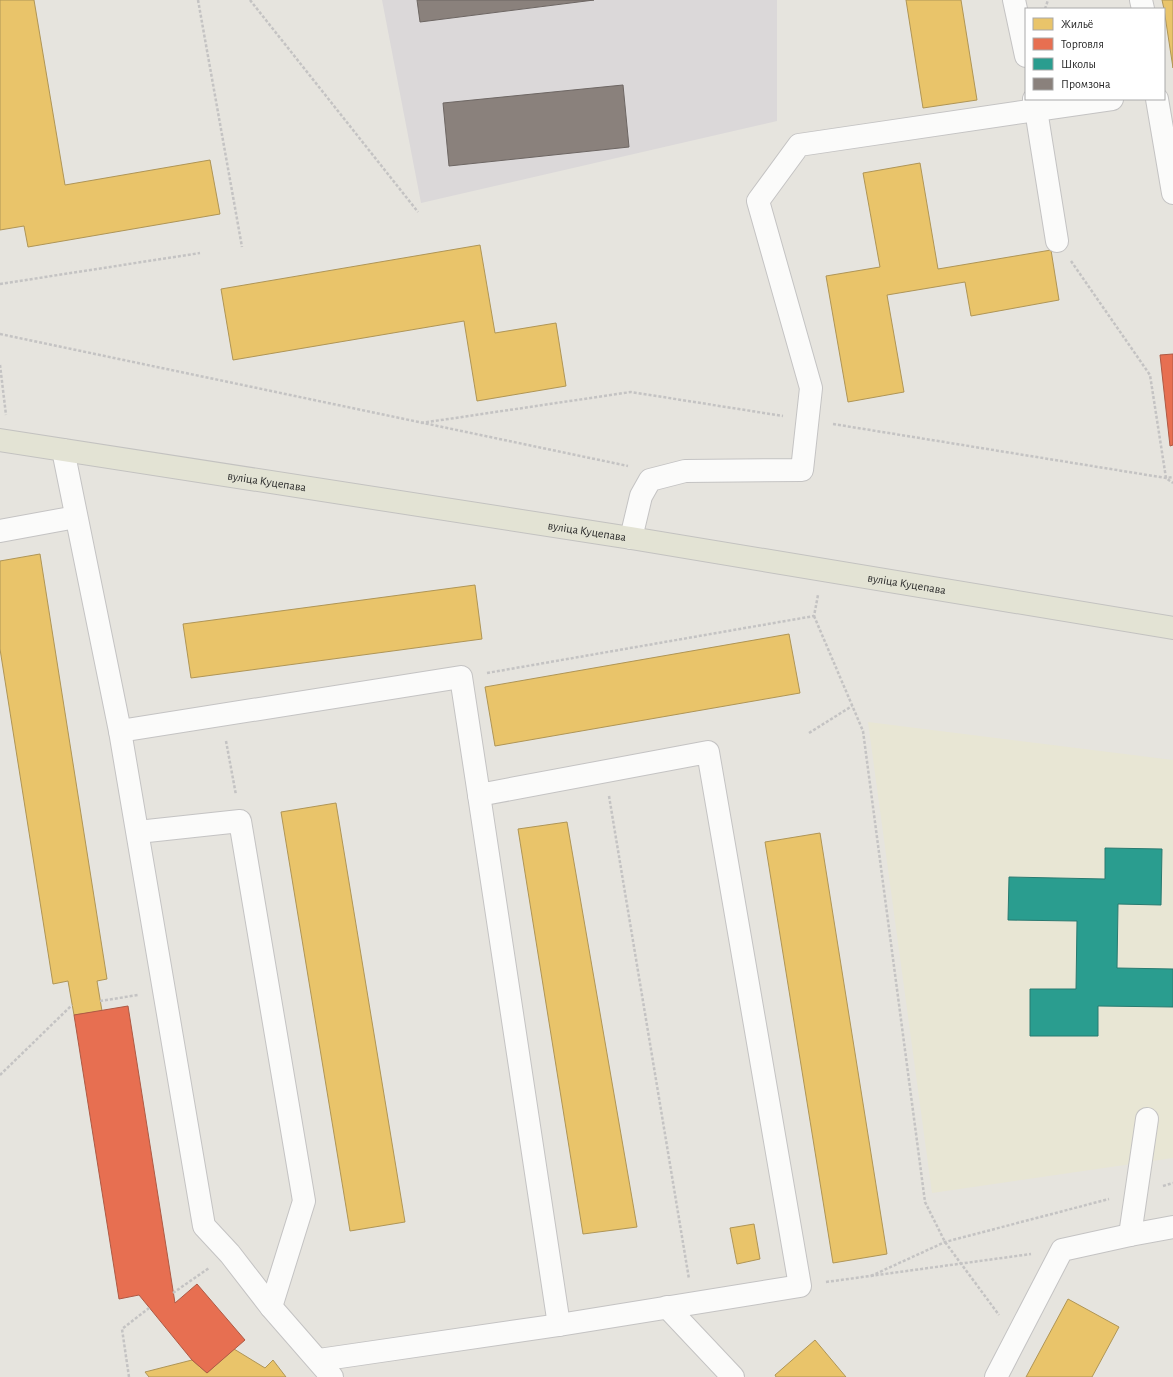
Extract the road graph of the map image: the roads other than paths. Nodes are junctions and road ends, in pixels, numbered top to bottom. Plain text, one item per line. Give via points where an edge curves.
1 (1014, 0) edge
2 (1025, 51) edge
3 (1099, 100) edge
4 (1157, 100) edge
5 (1035, 105) edge
6 (1173, 193) edge
7 (1057, 241) road end
8 (5, 441) edge
9 (63, 450) junction
10 (76, 517) junction
11 (0, 530) edge
12 (632, 538) junction
13 (1173, 628) edge
14 (120, 732) junction
15 (479, 795) junction
16 (138, 832) junction
17 (1147, 1119) dead end
18 (1173, 1227) edge
19 (1130, 1235) junction
20 (271, 1307) junction
21 (667, 1307) junction
22 (558, 1325) junction
23 (326, 1369) edge
24 (733, 1377) edge
25 (996, 1377) edge

1 - 2 lane
3 - 5 lane
4 - 6 lane
5 - 7 lane
5 - 12 lane via 799,145 758,201 811,388 802,470 685,471 650,480 641,496
8 - 9 main road, вуліца Куцепава
9 - 10 lane
9 - 12 main road, вуліца Куцепава
10 - 11 lane
10 - 14 lane
12 - 13 main road, вуліца Куцепава
14 - 15 lane via 461,677
14 - 16 lane
15 - 21 lane via 708,752 800,1286
15 - 22 lane
16 - 20 lane via 204,1226 230,1254
16 - 20 lane via 240,821 304,1201
17 - 19 lane
18 - 19 lane
19 - 25 lane via 1062,1250
20 - 23 lane
21 - 22 lane
21 - 24 lane
22 - 23 lane

